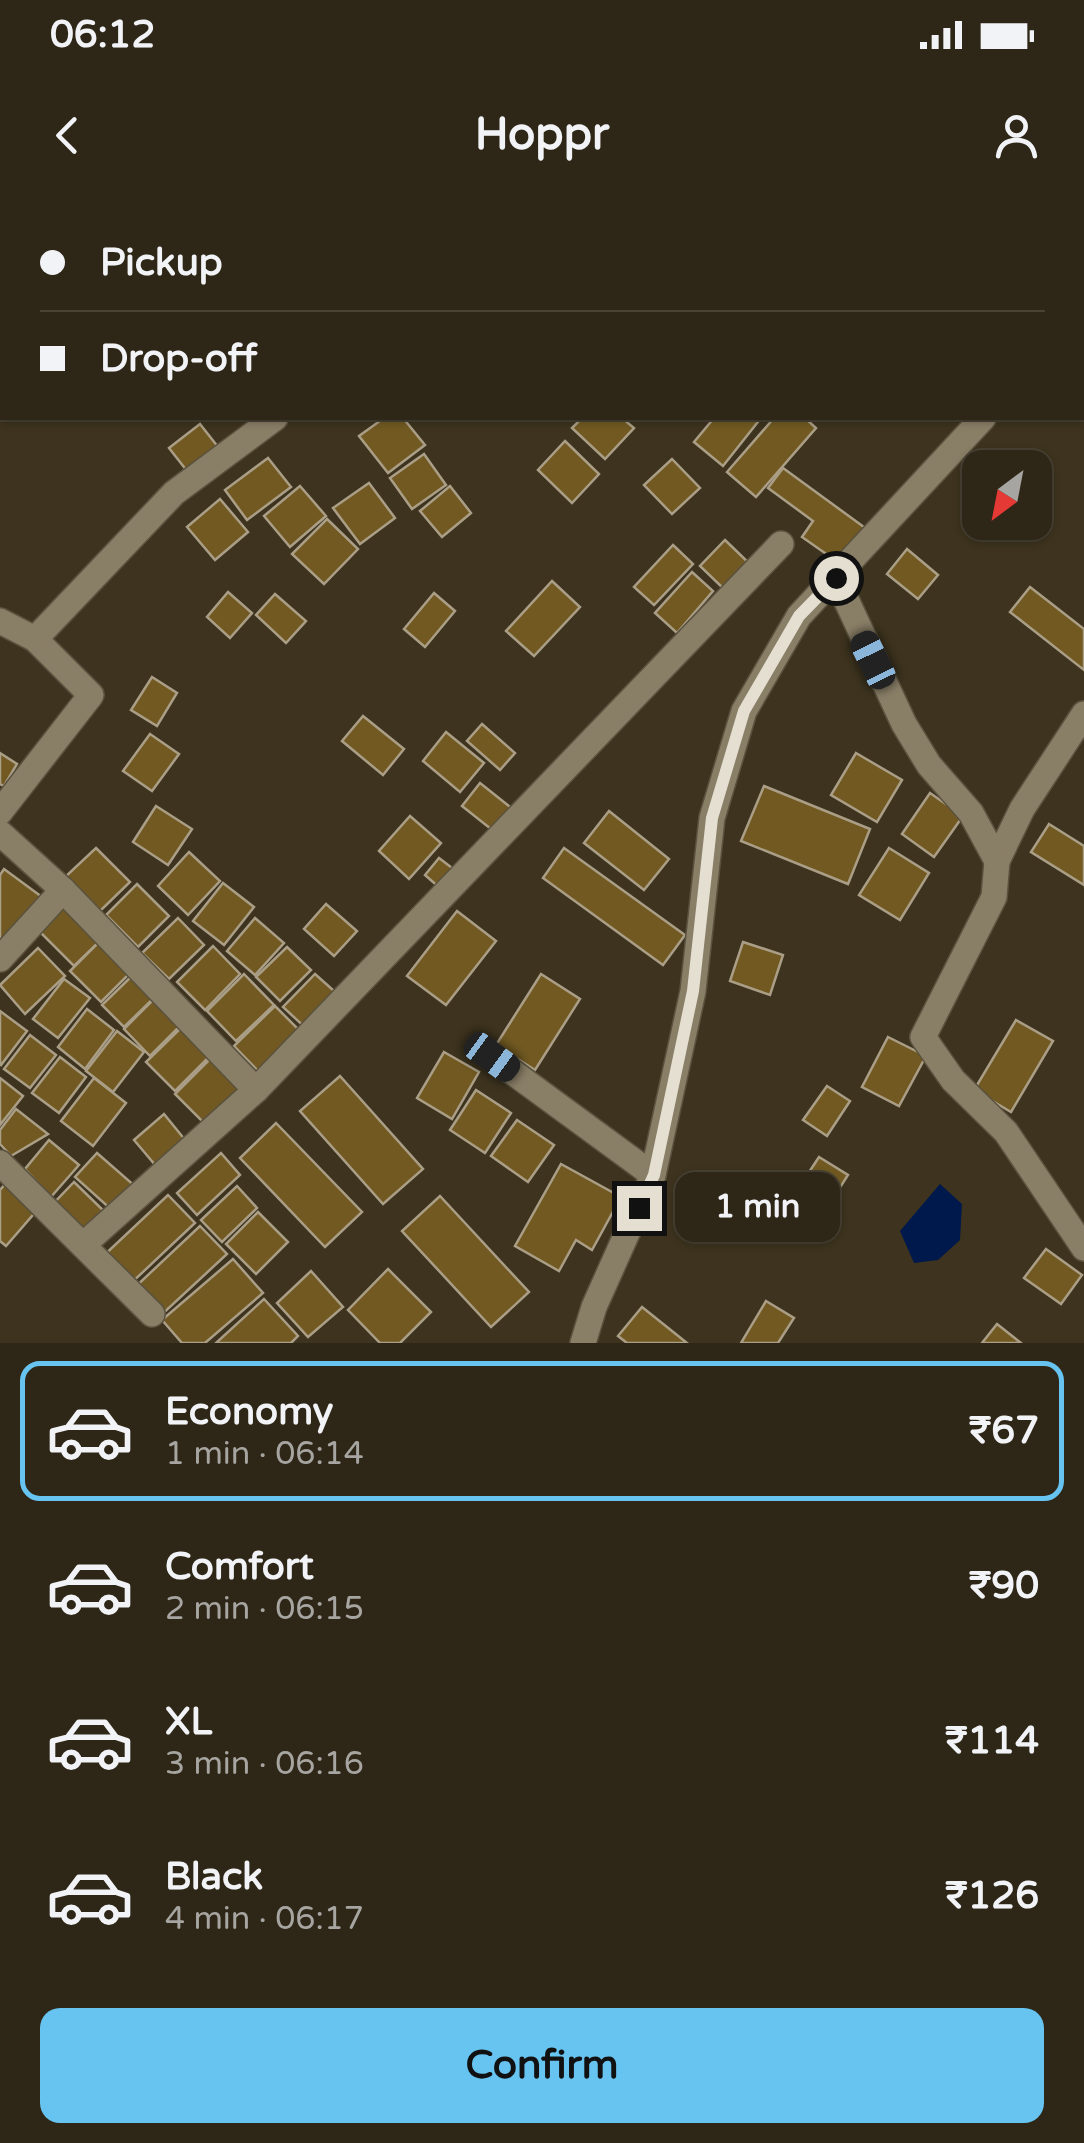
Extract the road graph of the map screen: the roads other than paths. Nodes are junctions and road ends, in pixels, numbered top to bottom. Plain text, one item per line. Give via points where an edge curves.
1 (272, 420) edge
2 (981, 420) edge
3 (781, 544) dead end
4 (836, 578) junction
5 (0, 622) edge
6 (35, 640) junction
7 (1084, 714) edge
8 (0, 812) edge
9 (0, 833) edge
10 (997, 861) junction
11 (63, 890) junction
12 (0, 960) edge
13 (492, 1057) dead end
14 (256, 1090) junction
15 (0, 1162) edge
16 (654, 1175) junction
17 (83, 1245) junction
18 (1084, 1248) edge
19 (152, 1314) dead end
20 (583, 1343) edge

1 - 6 street via 174,493
2 - 4 street
3 - 14 street
4 - 10 street via 904,724
4 - 16 street via 799,616 744,711 712,818 693,991
5 - 6 street
6 - 8 street via 91,695
7 - 10 street
9 - 11 street
10 - 18 street via 994,898 923,1037 953,1080 1006,1132
11 - 12 street
11 - 14 street
13 - 16 street
14 - 17 street
15 - 17 street
16 - 20 street
17 - 19 street

